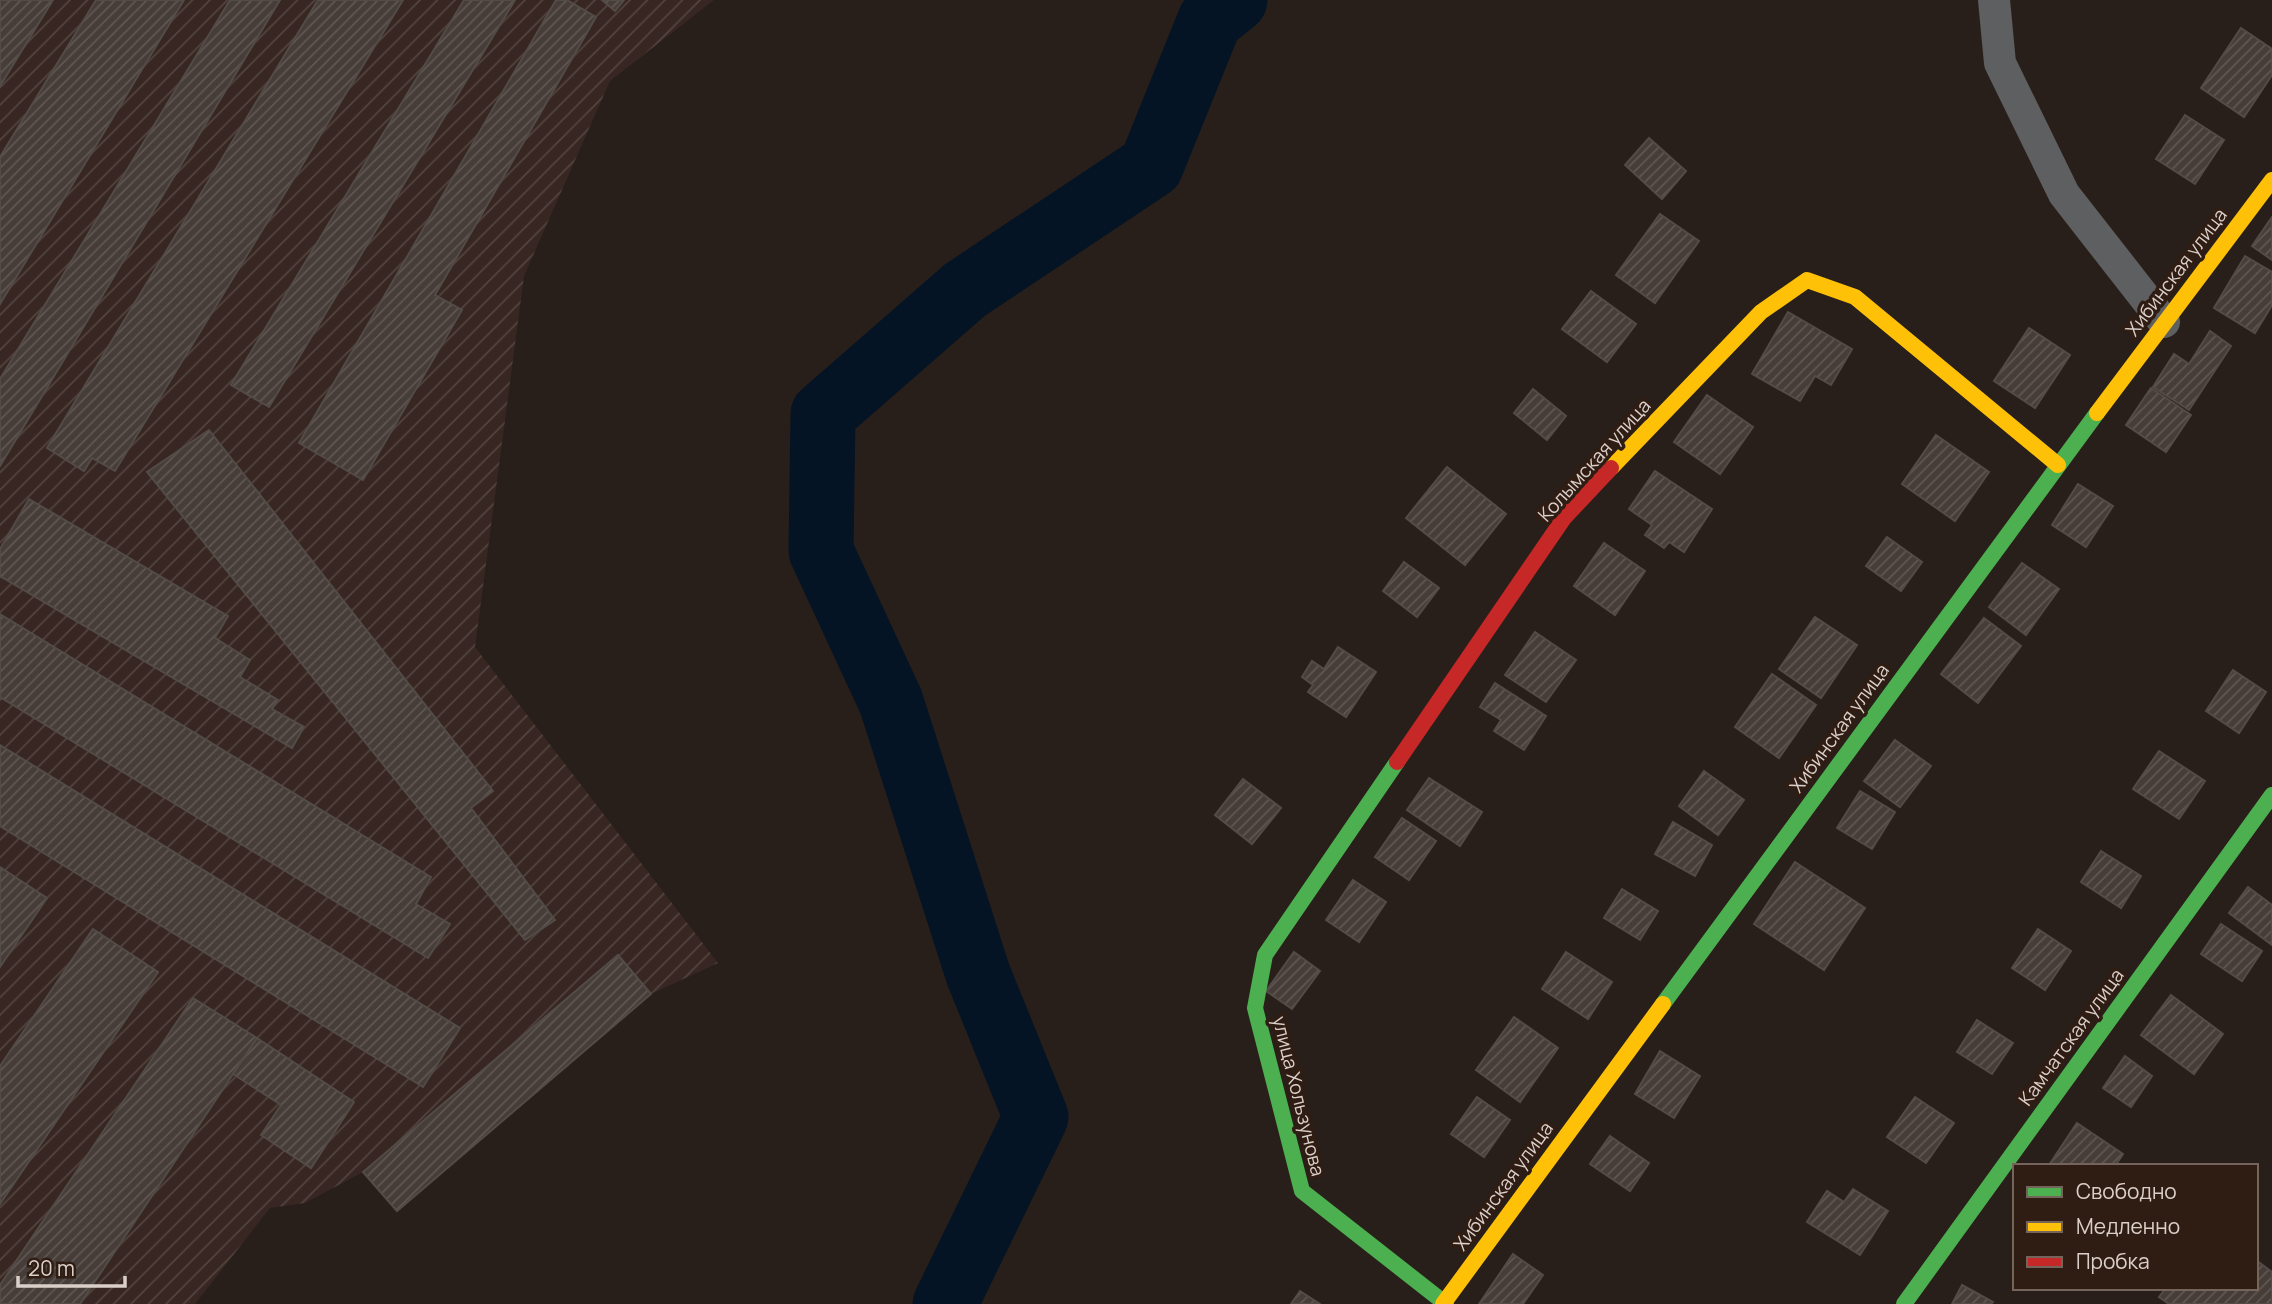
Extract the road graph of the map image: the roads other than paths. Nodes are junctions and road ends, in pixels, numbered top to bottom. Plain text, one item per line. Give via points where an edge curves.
1 (1994, 0) edge
2 (2272, 180) edge
3 (2164, 322) junction
4 (2058, 465) junction
5 (2272, 794) edge
6 (1265, 955) joint
7 (1444, 1303) edge
8 (1904, 1304) edge

1 - 3 street via 2000,63 2064,194
2 - 3 street, Хибинская улица
3 - 4 street, Хибинская улица
4 - 6 street, Колымская улица via 1856,297 1807,280 1761,312 1564,518
4 - 7 street, Хибинская улица
5 - 8 street, Камчатская улица
6 - 7 street, улица Хользунова via 1255,1007 1302,1191

